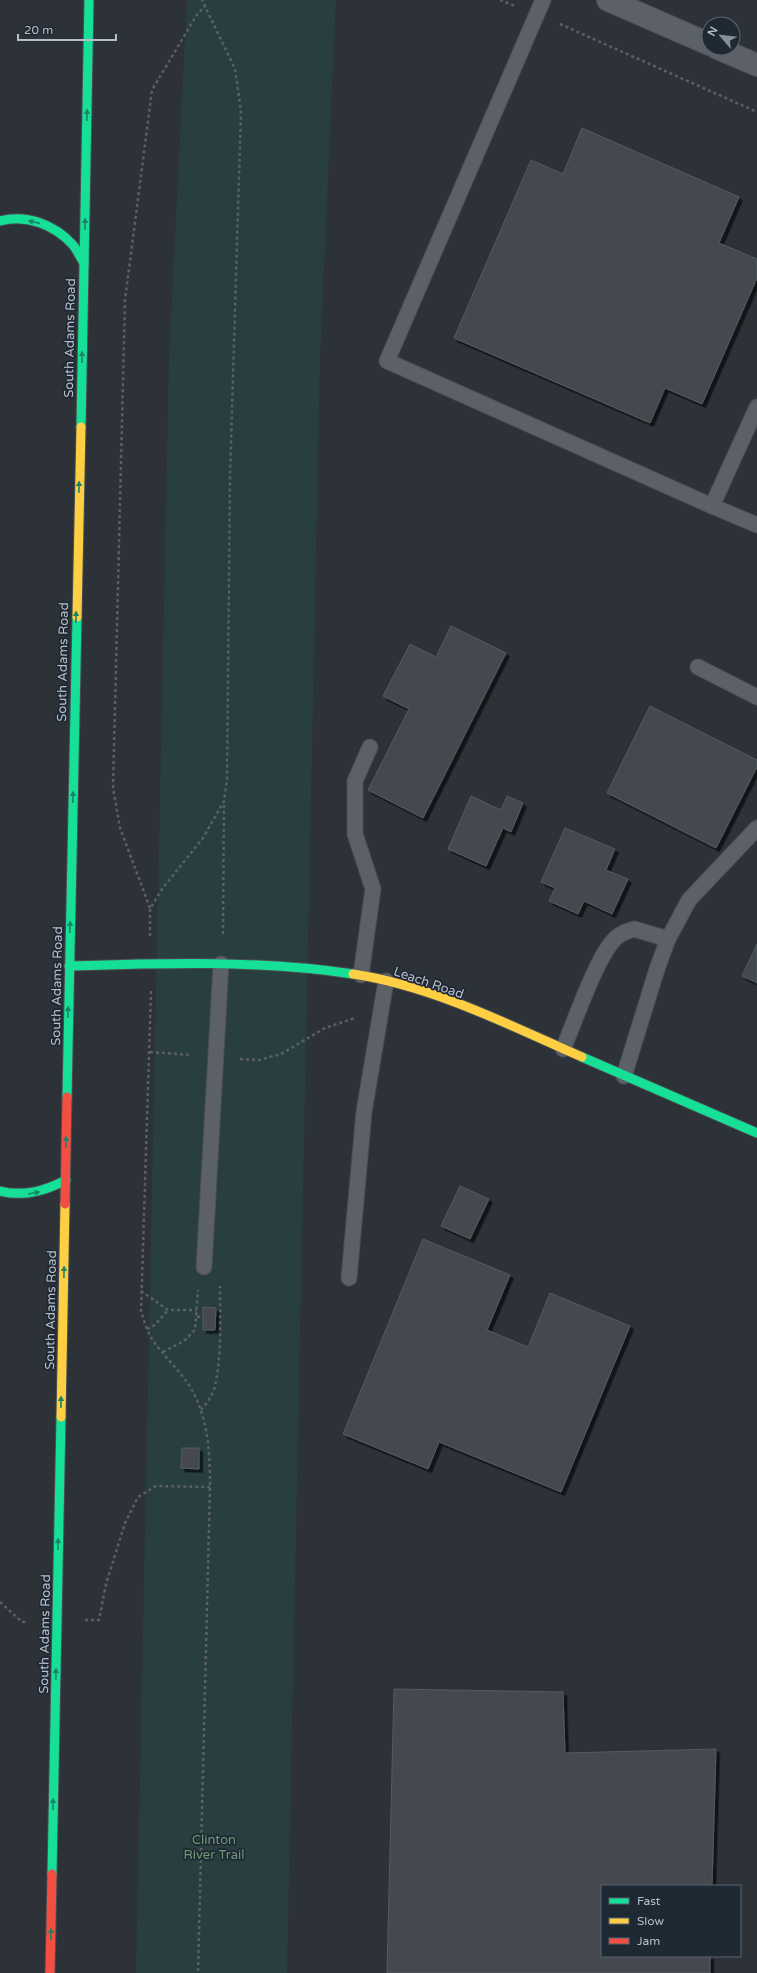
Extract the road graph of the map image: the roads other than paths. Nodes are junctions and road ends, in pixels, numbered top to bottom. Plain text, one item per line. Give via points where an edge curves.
1 (89, 0) edge
2 (543, 0) edge
3 (608, 0) edge
4 (701, 41) edge
5 (736, 56) edge
6 (757, 65) edge
7 (0, 221) edge
8 (84, 263) junction
9 (757, 407) edge
10 (712, 506) junction
11 (757, 525) edge
12 (698, 667) dead end
13 (757, 697) edge
14 (370, 747) dead end
15 (757, 828) edge
16 (668, 939) junction
17 (221, 964) junction
18 (69, 966) junction
19 (361, 975) junction
20 (386, 981) junction
21 (563, 1049) junction
22 (624, 1076) junction
23 (757, 1133) edge
24 (66, 1180) junction
25 (0, 1191) edge
26 (204, 1267) road end
27 (350, 1278) dead end
28 (50, 1973) edge

8 -> 1 main road, South Adams Road
2 - 10 lane via 387,361
3 - 4 street
5 - 6 street
8 -> 7 main road via 73,244 58,231 22,219
18 -> 8 main road, South Adams Road
9 - 10 lane
10 - 11 lane
12 - 13 lane
14 - 19 lane via 355,782 355,834 373,889
15 - 16 lane via 689,900
16 - 21 lane via 634,929 617,937 606,948
16 - 22 lane
17 - 18 main road, Leach Road
17 - 19 main road, Leach Road via 287,965
17 - 26 lane
24 -> 18 main road, South Adams Road
19 - 20 main road, Leach Road
20 - 21 main road, Leach Road via 439,998
20 - 27 lane via 364,1112
21 - 22 main road, Leach Road
22 - 23 main road, Leach Road
25 -> 24 main road via 13,1195 33,1194 50,1189
28 -> 24 main road, South Adams Road

